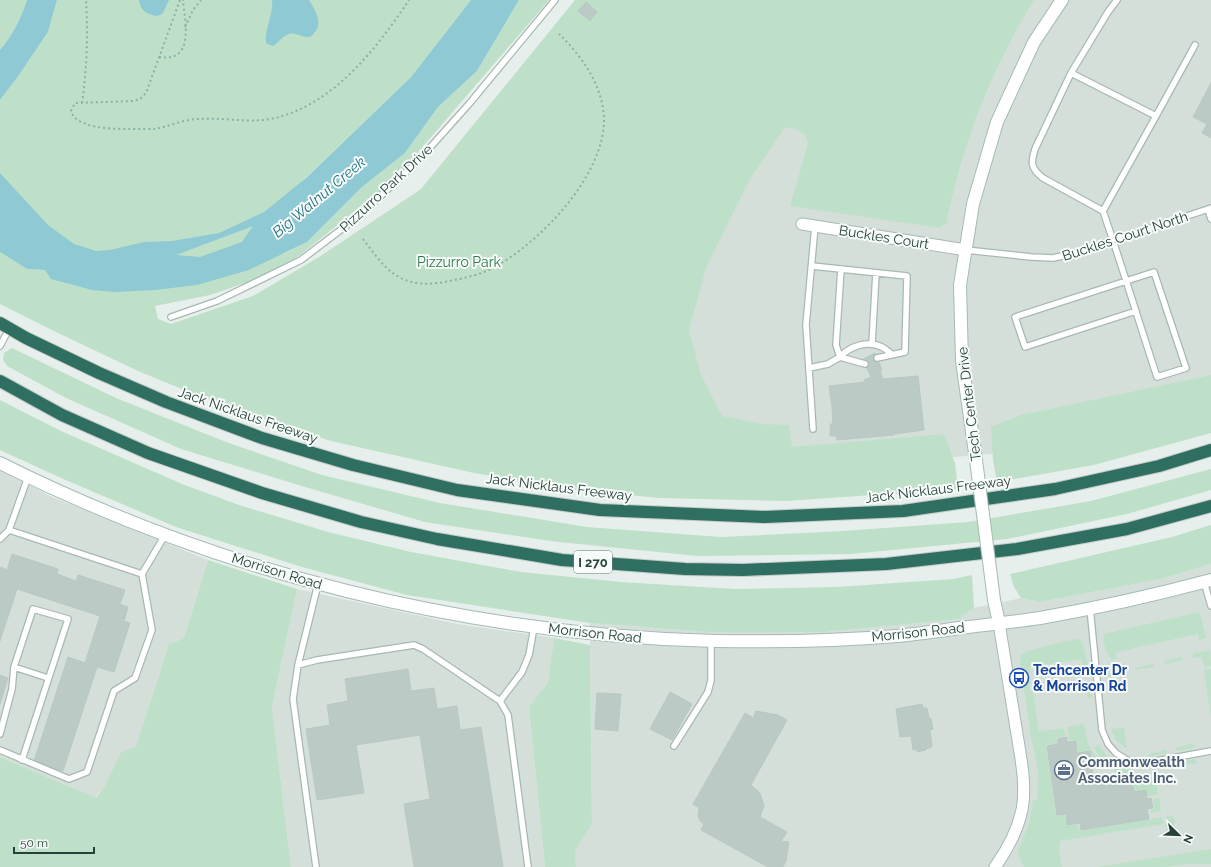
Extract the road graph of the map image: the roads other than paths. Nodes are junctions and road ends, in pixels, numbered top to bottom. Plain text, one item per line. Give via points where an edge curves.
1 (555, 0) edge
2 (1062, 0) edge
3 (1117, 0) edge
4 (1195, 45) dead end
5 (1070, 73) junction
6 (1156, 116) junction
7 (1209, 208) edge
8 (1103, 211) junction
9 (1211, 219) edge
10 (802, 224) dead end
11 (815, 226) junction
12 (1114, 241) junction
13 (966, 250) junction
14 (812, 266) junction
15 (842, 269) junction
16 (876, 273) junction
17 (1126, 281) junction
18 (1136, 311) junction
19 (171, 317) dead end
20 (5, 326) edge
21 (872, 344) junction
22 (0, 346) edge
23 (892, 354) junction
24 (840, 357) junction
25 (877, 358) dead end
26 (865, 364) dead end
27 (809, 368) junction
28 (0, 381) edge
29 (813, 429) dead end
30 (1211, 450) edge
31 (0, 463) edge
32 (28, 477) junction
33 (1211, 506) edge
34 (9, 530) junction
35 (165, 535) junction
36 (0, 539) edge
37 (142, 574) junction
38 (1208, 581) edge
39 (318, 584) junction
40 (1211, 606) edge
41 (1090, 608) junction
42 (999, 623) junction
43 (534, 626) junction
44 (711, 641) junction
45 (298, 665) junction
46 (14, 667) junction
47 (48, 678) junction
48 (500, 702) junction
49 (0, 734) edge
50 (674, 746) dead end
51 (0, 750) edge
52 (1211, 751) edge
53 (22, 760) junction
54 (316, 867) edge
55 (528, 867) edge
56 (995, 867) edge

1 - 19 lane, Pizzurro Park Drive via 418,161 359,216 301,260 217,301
2 - 13 street, Tech Center Drive via 1034,42 997,122 973,204
3 - 5 lane
4 - 6 lane
5 - 6 lane
5 - 8 lane via 1035,148 1032,165 1043,178
6 - 8 lane
7 - 9 lane
7 - 12 lane, Buckles Court North
8 - 12 lane
10 - 11 street, Buckles Court
11 - 13 street, Buckles Court
11 - 14 lane
12 - 13 lane, Buckles Court North via 1053,258 1031,258
12 - 17 lane
13 - 42 street, Tech Center Drive, bridge via 960,285 962,361
14 - 15 lane
14 - 27 lane via 806,325
15 - 16 lane
15 - 24 lane via 836,345
16 - 21 lane
16 - 23 lane via 907,276 905,352
17 - 18 lane
17 - 18 lane via 1154,272 1186,368 1157,377
17 - 18 lane via 1015,317 1025,347
20 - 22 lane
20 - 30 highway, Jack Nicklaus Freeway via 98,373 262,438 353,465 457,490 600,510 765,517 903,511 1055,489 1158,466
21 - 23 lane
21 - 24 lane via 846,350
23 - 25 lane
24 - 26 lane
24 - 27 lane via 828,364
27 - 29 lane
28 - 33 highway, I 270 via 62,414 148,453 262,493 369,524 437,539 562,560 736,570 886,564 1032,546 1126,529
31 - 32 street, Morrison Road
32 - 34 lane
32 - 35 street, Morrison Road via 119,518
34 - 36 lane
34 - 37 lane
35 - 37 lane
35 - 39 street, Morrison Road
37 - 53 lane via 152,630 135,678 114,691 87,772 69,779
38 - 40 lane
38 - 41 street, Morrison Road
39 - 43 street, Morrison Road via 409,606
39 - 45 lane
41 - 42 street, Morrison Road
41 - 52 lane via 1102,730 1108,744 1126,760 1139,764
42 - 44 street, Morrison Road via 899,636 844,640
42 - 56 street, Tech Center Drive via 1023,786 1022,808 1016,832
43 - 44 street, Morrison Road via 580,633
43 - 48 lane via 529,655 522,672
44 - 50 lane via 711,680 708,692
45 - 48 lane via 414,645
45 - 54 lane via 293,699
46 - 47 lane
46 - 47 lane via 33,609 68,619
46 - 49 lane via 12,689
47 - 53 lane
48 - 55 lane via 508,715
51 - 53 lane

